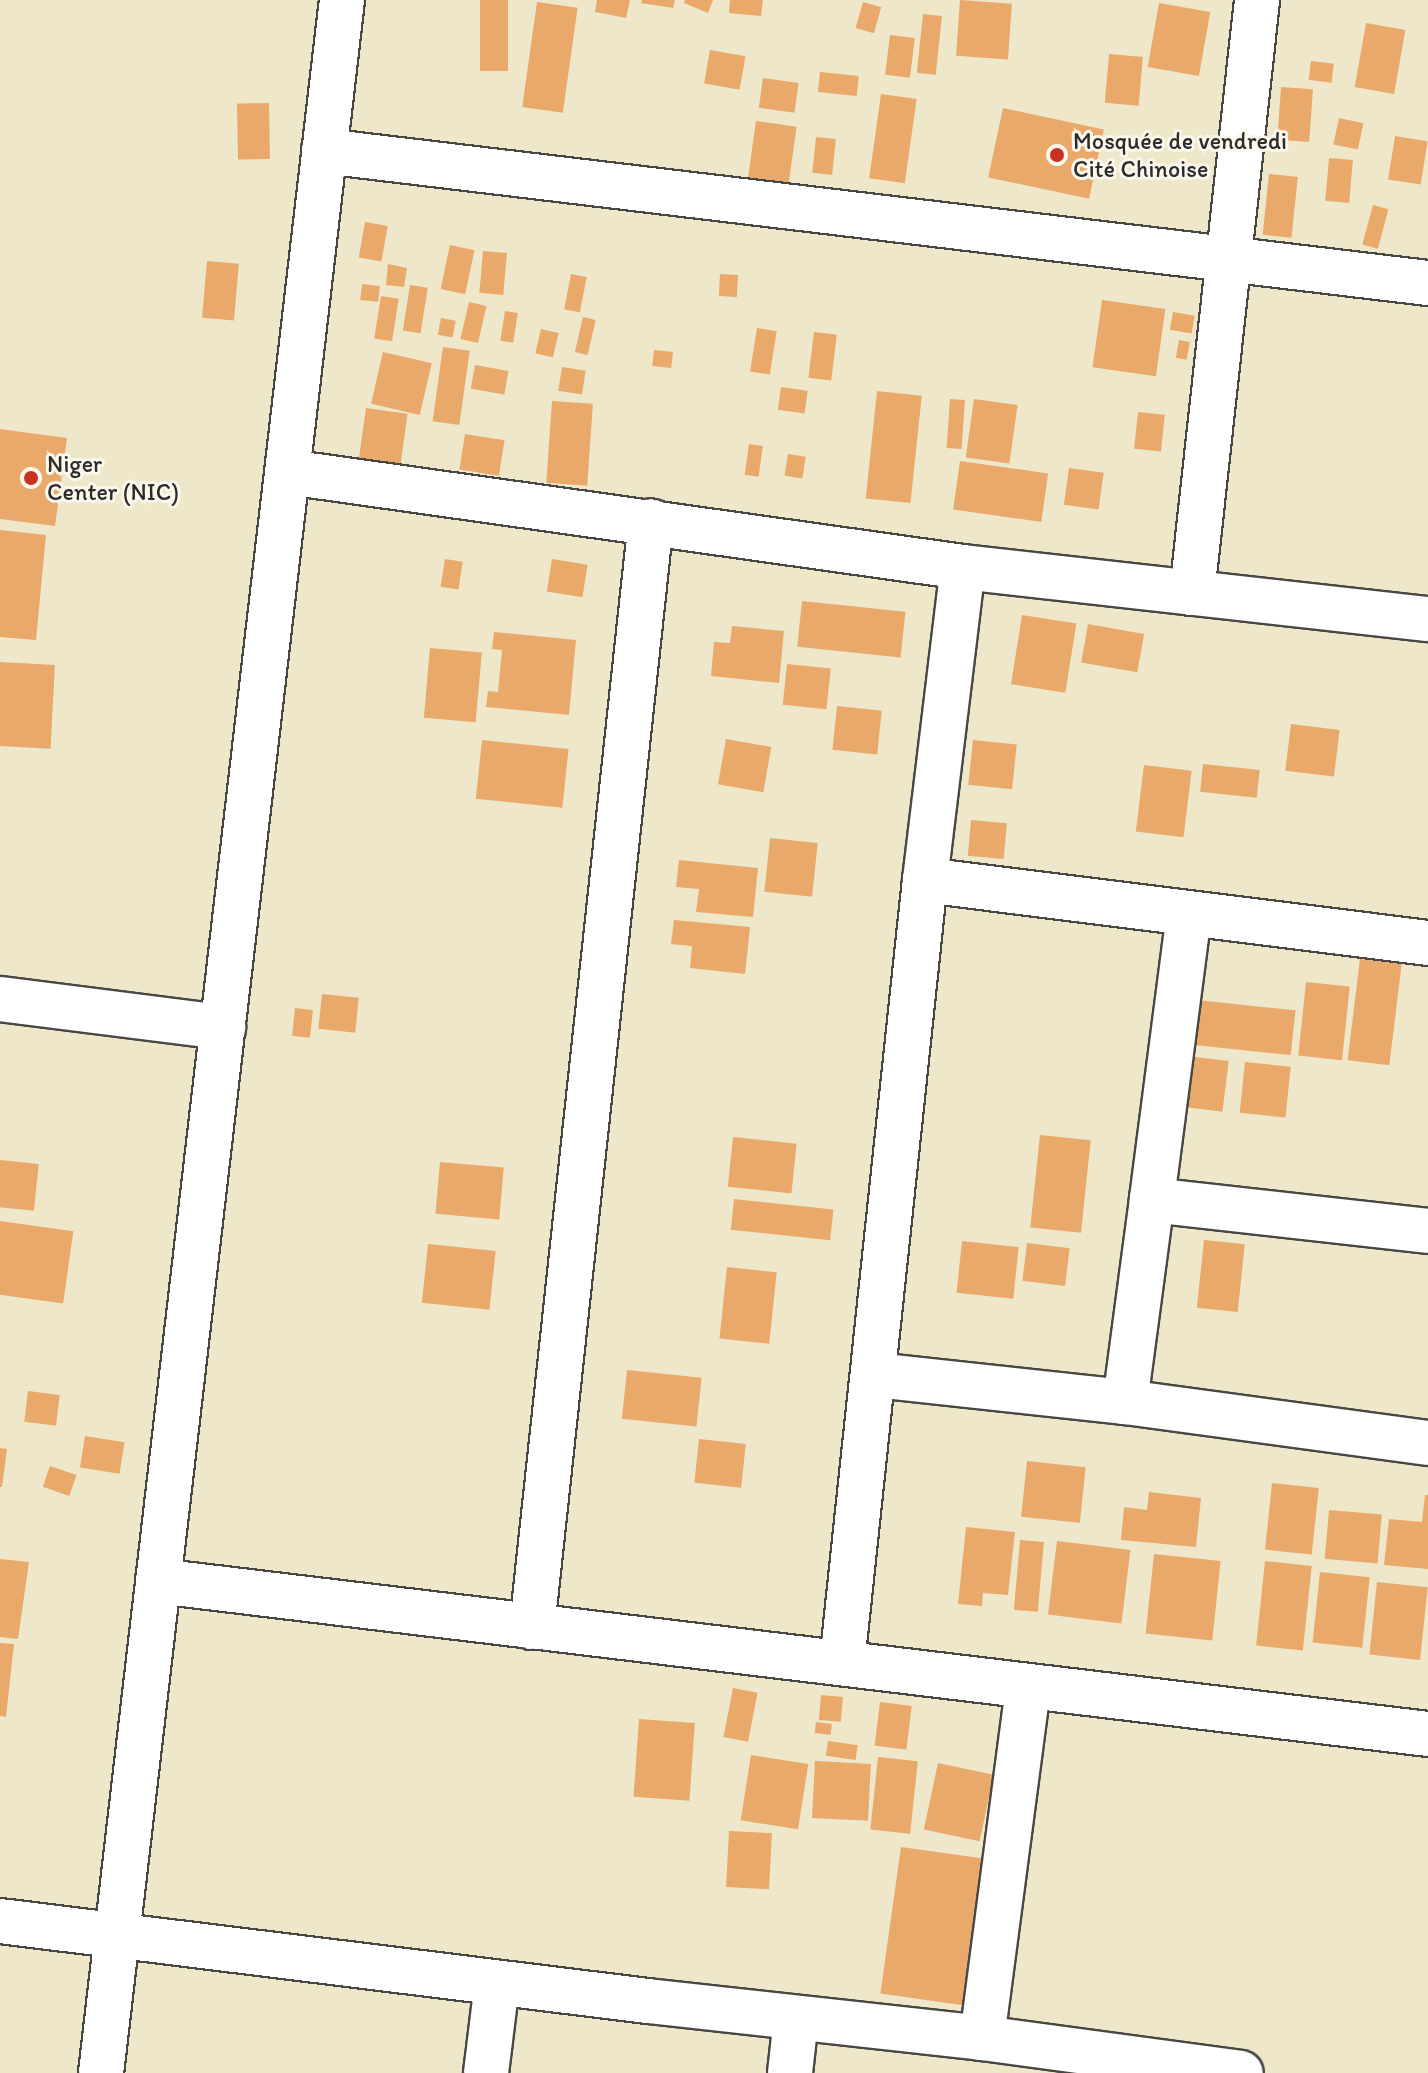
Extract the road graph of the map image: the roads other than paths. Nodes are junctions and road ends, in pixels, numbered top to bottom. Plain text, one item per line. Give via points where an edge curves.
1 (342, 0) edge
2 (1257, 0) edge
3 (324, 151) junction
4 (1229, 259) junction
5 (1428, 283) edge
6 (288, 472) junction
7 (651, 521) junction
8 (963, 567) junction
9 (1192, 593) junction
10 (1428, 619) edge
11 (925, 880) junction
12 (1189, 914) junction
13 (1428, 943) edge
14 (0, 999) edge
15 (223, 1027) junction
16 (1152, 1200) junction
17 (1428, 1231) edge
18 (875, 1375) junction
19 (1125, 1402) junction
20 (1428, 1443) edge
21 (158, 1581) junction
22 (532, 1627) junction
23 (842, 1663) junction
24 (1028, 1687) junction
25 (1427, 1729) edge
26 (0, 1921) edge
27 (117, 1935) junction
28 (497, 1983) junction
29 (796, 2019) junction
30 (982, 2038) junction
31 (1041, 2060) edge
32 (101, 2073) edge
33 (486, 2073) edge
34 (790, 2073) edge
35 (1241, 2073) edge

1 - 3 street
2 - 4 street
3 - 4 street
3 - 6 street
4 - 5 street
4 - 9 street
6 - 7 street
6 - 15 street
7 - 8 street
7 - 22 street
8 - 9 street
8 - 11 street
9 - 10 street
11 - 12 street
11 - 18 street
12 - 13 street
12 - 16 street
14 - 15 street
15 - 21 street
16 - 17 street
16 - 19 street
18 - 19 street
18 - 23 street
19 - 20 street
21 - 22 street
21 - 27 street
22 - 23 street
23 - 24 street
24 - 25 street
24 - 30 street
26 - 27 street
27 - 28 street
27 - 32 street
28 - 29 street
28 - 33 street
29 - 30 street
29 - 34 street
30 - 31 street
31 - 35 street

